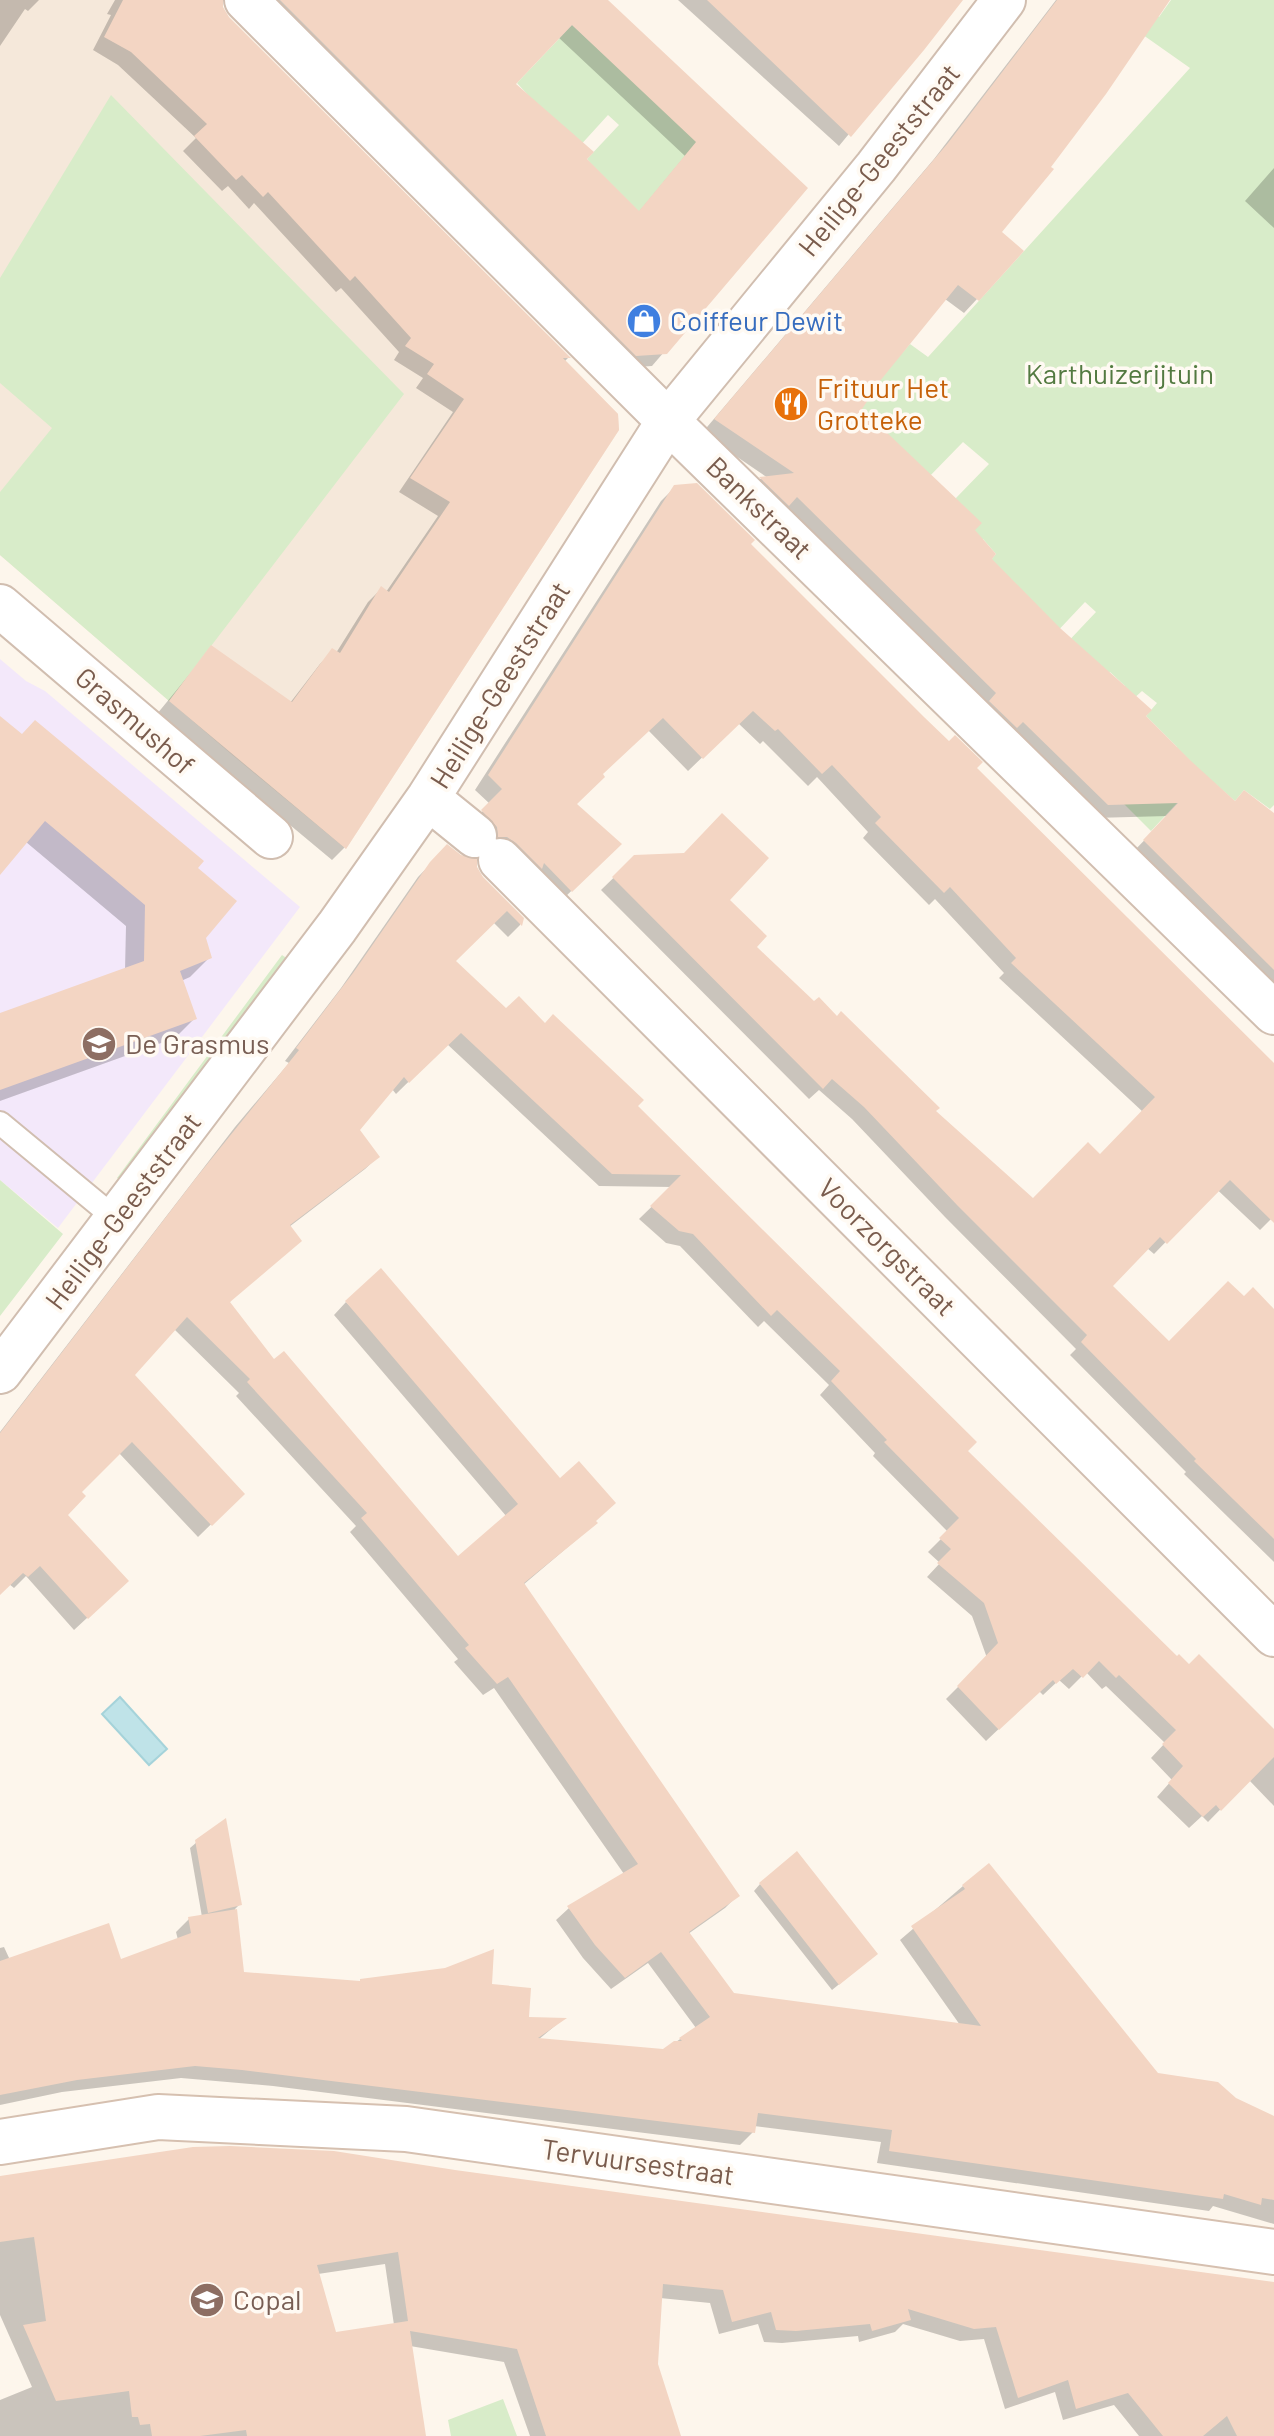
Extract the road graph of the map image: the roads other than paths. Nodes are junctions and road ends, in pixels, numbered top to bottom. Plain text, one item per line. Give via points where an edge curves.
1 (246, 0) edge
2 (1004, 0) edge
3 (668, 421) junction
4 (0, 606) edge
5 (428, 798) junction
6 (271, 837) dead end
7 (1274, 1013) edge
8 (0, 1123) edge
9 (116, 1219) junction
10 (0, 1372) edge
11 (1274, 1635) edge
12 (0, 2142) edge
13 (1274, 2252) edge

1 - 3 street, Bankstraat
2 - 3 street, Heilige-Geeststraat via 876,167
3 - 5 street, Heilige-Geeststraat
3 - 7 street, Bankstraat
4 - 6 street, Grasmushof
5 - 9 street, Heilige-Geeststraat
5 - 11 street, Voorzorgstraat via 487,848
8 - 9 lane
9 - 10 street, Heilige-Geeststraat
12 - 13 street, Tervuursestraat via 158,2117 406,2129

